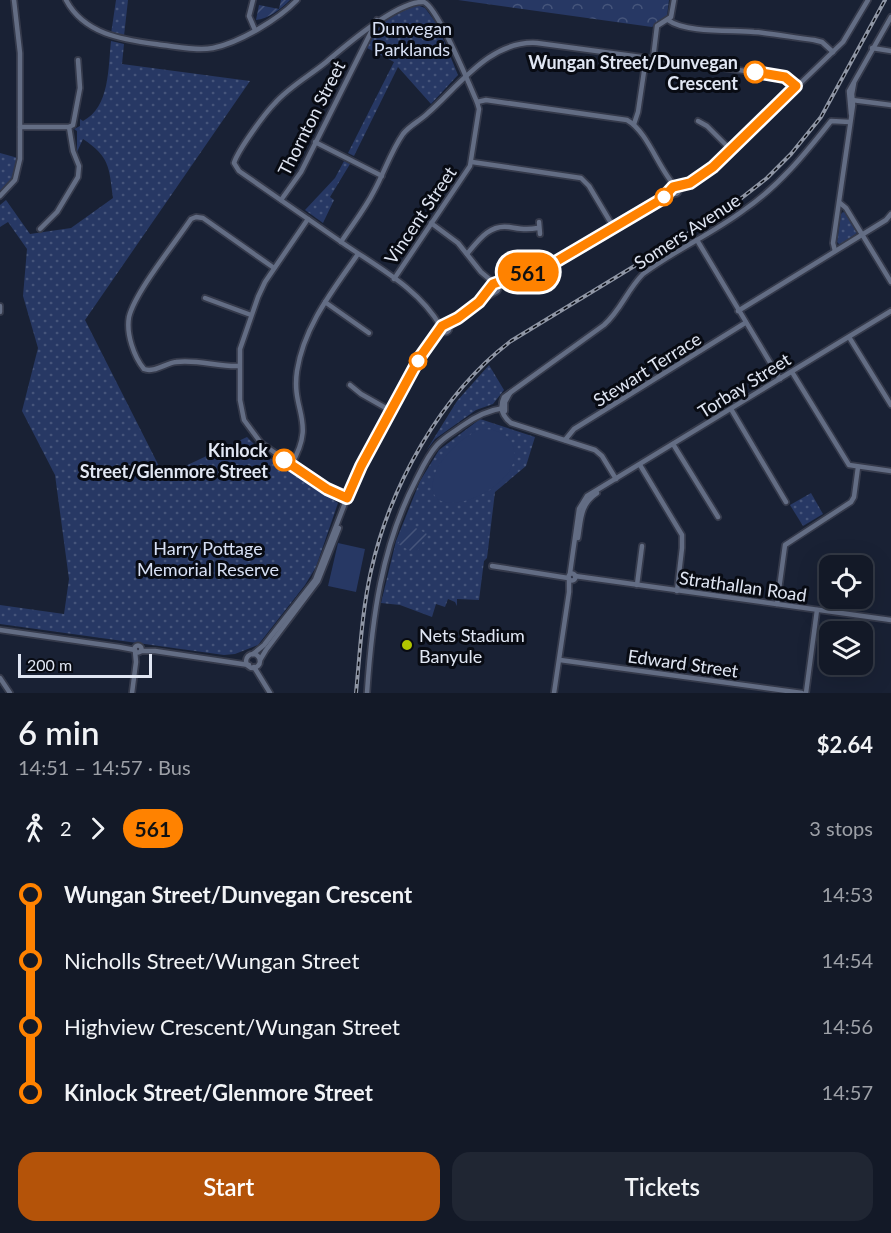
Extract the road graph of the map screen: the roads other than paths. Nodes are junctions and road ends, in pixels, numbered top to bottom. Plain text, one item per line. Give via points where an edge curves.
1 (14, 0) edge
2 (66, 0) edge
3 (253, 0) edge
4 (297, 0) edge
5 (674, 0) edge
6 (868, 0) edge
7 (891, 17) edge
8 (377, 19) junction
9 (668, 20) junction
10 (365, 29) junction
11 (255, 30) junction
12 (360, 33) junction
13 (371, 34) junction
14 (363, 48) junction
15 (872, 48) junction
16 (891, 51) edge
17 (832, 52) junction
18 (646, 58) junction
19 (652, 58) junction
20 (78, 60) dead end
21 (465, 76) junction
22 (796, 86) junction
23 (851, 100) junction
24 (477, 102) junction
25 (891, 105) edge
26 (851, 119) junction
27 (698, 121) dead end
28 (634, 124) junction
29 (21, 127) junction
30 (69, 127) junction
31 (315, 142) junction
32 (731, 150) junction
33 (472, 162) junction
34 (234, 164) junction
35 (227, 165) dead end
36 (382, 176) junction
37 (674, 189) junction
38 (0, 196) edge
39 (281, 200) junction
40 (840, 203) junction
41 (195, 209) dead end
42 (891, 214) edge
43 (196, 217) junction
44 (308, 219) junction
45 (539, 222) dead end
46 (431, 223) junction
47 (614, 228) junction
48 (40, 229) dead end
49 (862, 234) junction
50 (697, 240) junction
51 (341, 242) junction
52 (837, 250) junction
53 (358, 254) junction
54 (467, 254) junction
55 (274, 268) junction
56 (394, 279) junction
57 (891, 282) edge
58 (494, 287) junction
59 (205, 298) dead end
60 (325, 302) junction
61 (0, 306) edge
62 (738, 311) junction
63 (891, 311) edge
64 (0, 312) edge
65 (251, 315) junction
66 (120, 322) dead end
67 (128, 323) junction
68 (745, 323) junction
69 (444, 327) junction
70 (369, 333) dead end
71 (849, 336) junction
72 (239, 366) junction
73 (792, 372) junction
74 (780, 379) junction
75 (350, 385) dead end
76 (891, 405) edge
77 (732, 409) junction
78 (391, 411) junction
79 (503, 411) junction
80 (565, 440) junction
81 (673, 444) junction
82 (291, 465) junction
83 (640, 465) junction
84 (858, 467) junction
85 (891, 471) edge
86 (614, 481) junction
87 (347, 498) junction
88 (786, 502) dead end
89 (340, 516) junction
90 (718, 517) dead end
91 (642, 546) dead end
92 (492, 566) dead end
93 (572, 577) junction
94 (637, 585) junction
95 (677, 591) junction
96 (777, 604) junction
97 (817, 610) junction
98 (891, 620) edge
99 (0, 630) edge
100 (138, 649) junction
101 (253, 654) junction
102 (248, 657) junction
103 (560, 660) junction
104 (228, 661) junction
105 (260, 662) junction
106 (251, 666) junction
107 (0, 678) edge
108 (269, 692) edge
109 (10, 693) edge
110 (132, 693) edge
111 (367, 693) edge
112 (554, 693) edge
113 (804, 693) edge

1 - 29 street via 20,53
2 - 11 street via 82,21 125,39 202,49 226,44
3 - 11 street via 249,16
4 - 11 street
5 - 9 street
6 - 17 street via 849,34
7 - 15 street
8 - 10 street
8 - 13 street, Thornton Street
8 - 21 street, Vincent Street via 409,2 425,3 441,22
9 - 17 street via 688,27 814,40
9 - 19 street via 657,26
10 - 12 street
10 - 13 street
12 - 14 street, Thornton Street
12 - 34 street via 275,102
13 - 14 street, Thornton Street
14 - 31 street, Thornton Street
15 - 16 street
15 - 23 street via 849,91
17 - 22 street
18 - 19 street
18 - 21 street via 528,43 496,53
18 - 28 street
19 - 22 street via 782,76
20 - 30 street via 79,93 74,124
21 - 24 street, Vincent Street
21 - 36 street via 406,130
22 - 32 street
23 - 25 street
23 - 26 street
24 - 28 street via 597,115
24 - 33 street, Vincent Street
26 - 40 street
26 - 50 street, Somers Avenue via 831,122 769,191
27 - 32 street
28 - 37 street
29 - 30 street
29 - 38 street via 19,170
30 - 48 street via 78,177 54,216
31 - 36 street
31 - 39 street, Thornton Street
32 - 37 street via 690,183
33 - 46 street, Vincent Street
33 - 47 street via 578,177 589,186
34 - 35 street
34 - 39 street
36 - 51 street
37 - 47 street
39 - 44 street
40 - 49 street
40 - 52 street
41 - 43 street
42 - 49 street
43 - 55 street
43 - 67 street via 148,282
44 - 51 street
44 - 55 street
45 - 54 street via 539,231 493,228
46 - 54 street
46 - 56 street, Vincent Street
47 - 58 street via 557,261
49 - 52 street
49 - 57 street
50 - 62 street
50 - 79 street, Somers Avenue via 643,274 616,314 512,391
51 - 53 street
52 - 62 street
53 - 56 street
53 - 60 street
54 - 58 street
55 - 65 street
56 - 69 street via 418,295
58 - 69 street
59 - 65 street
60 - 70 street
60 - 82 street via 314,319 298,364 297,388 304,430
61 - 64 street
62 - 68 street
63 - 71 street, Torbay Street
65 - 72 street via 241,343
66 - 67 street
67 - 72 street via 130,339 141,367 146,370 184,361
68 - 74 street
68 - 80 street, Stewart Terrace via 574,429
69 - 78 street via 430,343
71 - 73 street, Torbay Street
71 - 76 street
72 - 82 street via 244,420 261,443
73 - 74 street, Torbay Street
73 - 84 street via 846,461
74 - 77 street, Torbay Street
75 - 78 street
77 - 81 street, Torbay Street
77 - 88 street
78 - 87 street
79 - 80 street via 510,422
79 - 111 street via 474,417 437,445 402,509 379,587
80 - 86 street via 598,452
81 - 83 street, Torbay Street
81 - 90 street
82 - 87 street
83 - 86 street, Torbay Street
83 - 95 street via 681,532
84 - 85 street
84 - 96 street via 851,502 786,545
86 - 93 street, Torbay Street via 585,500
87 - 89 street
89 - 101 street via 315,580
89 - 105 street via 318,581
91 - 94 street
92 - 93 street, Strathallan Road
93 - 94 street, Strathallan Road
93 - 103 street
94 - 95 street, Strathallan Road
95 - 96 street, Strathallan Road
96 - 97 street, Strathallan Road
97 - 98 street, Strathallan Road
97 - 113 street
99 - 100 street
100 - 104 street
100 - 110 street
101 - 102 street
101 - 105 street
102 - 104 street
102 - 106 street
103 - 112 street
103 - 113 street, Edward Street
104 - 106 street
105 - 106 street
105 - 108 street
106 - 108 street
107 - 109 street

